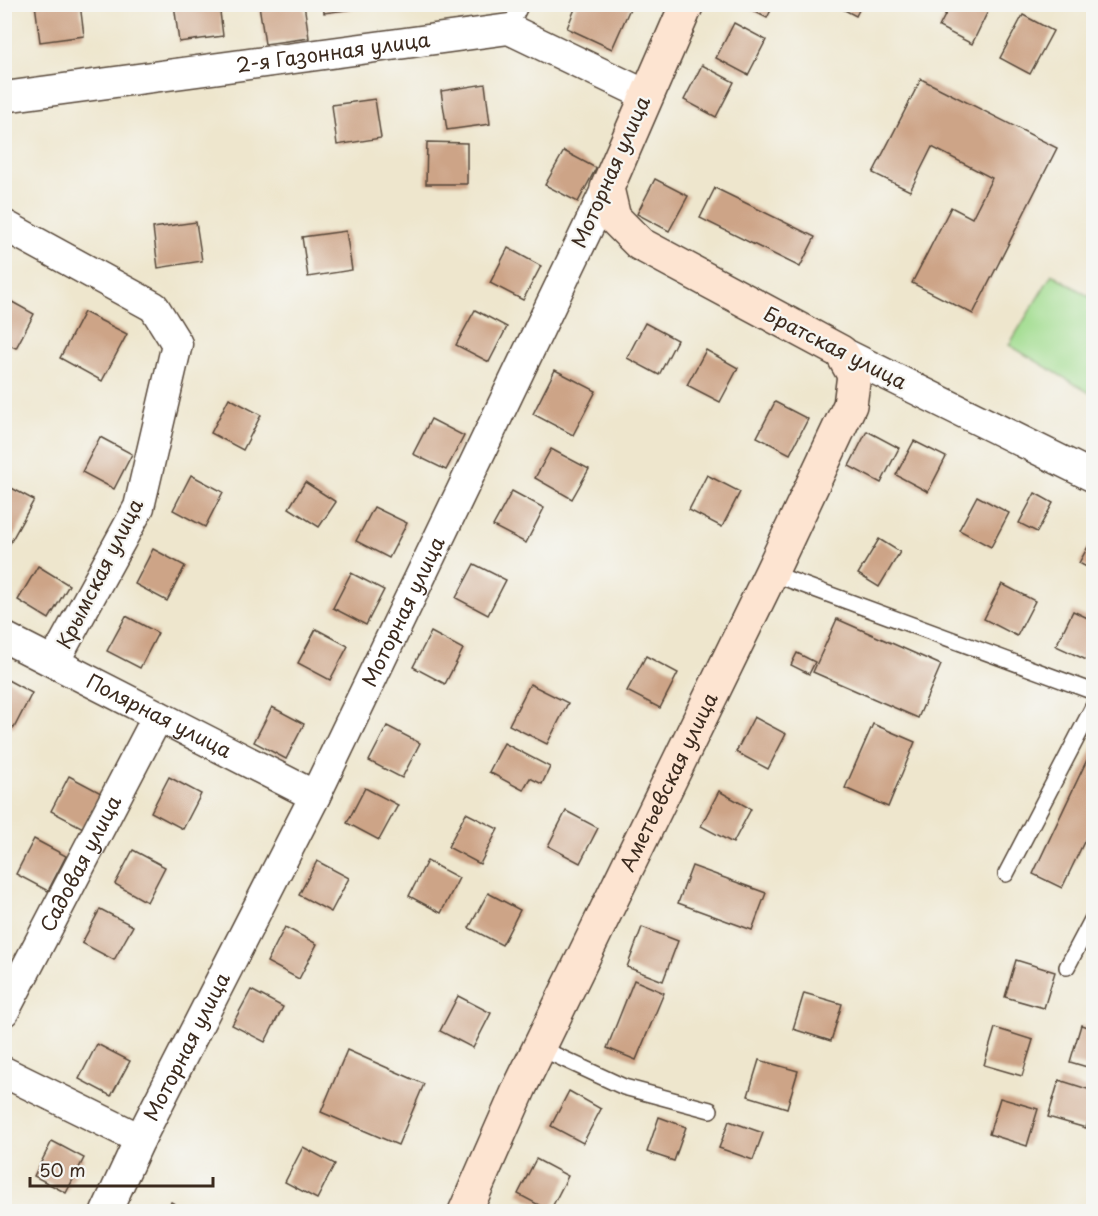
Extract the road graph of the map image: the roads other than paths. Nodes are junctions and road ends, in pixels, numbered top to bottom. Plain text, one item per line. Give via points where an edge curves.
1 (687, 4) edge
2 (515, 17) edge
3 (646, 95) junction
4 (4, 97) edge
5 (607, 188) junction
6 (4, 225) edge
7 (841, 352) junction
8 (1094, 477) edge
9 (771, 573) junction
10 (4, 637) edge
11 (54, 662) junction
12 (1094, 692) edge
13 (1094, 705) edge
14 (158, 716) junction
15 (315, 796) junction
16 (1006, 874) dead end
17 (1094, 916) edge
18 (1067, 967) dead end
19 (4, 1011) edge
20 (540, 1045) junction
21 (4, 1072) edge
22 (710, 1110) dead end
23 (140, 1139) junction
24 (106, 1212) edge
25 (465, 1212) edge

1 - 3 street, Моторная улица
2 - 3 street, 2-я Газонная улица
2 - 4 street, 2-я Газонная улица
3 - 5 street, Моторная улица
5 - 7 street, Братская улица via 614,218 640,244
5 - 15 street, Моторная улица
6 - 11 street, Крымская улица via 154,307 177,344 139,507
7 - 8 street, Братская улица
7 - 9 street, Аметьевская улица via 854,375 850,405
9 - 12 lane
9 - 20 street, Аметьевская улица
10 - 11 street, Полярная улица
11 - 14 street, Полярная улица
13 - 16 lane
14 - 15 street, Полярная улица
14 - 19 street, Садовая улица
15 - 23 street, Моторная улица
17 - 18 lane
20 - 22 lane via 624,1087
20 - 25 street, Аметьевская улица
21 - 23 street
23 - 24 street, Моторная улица

